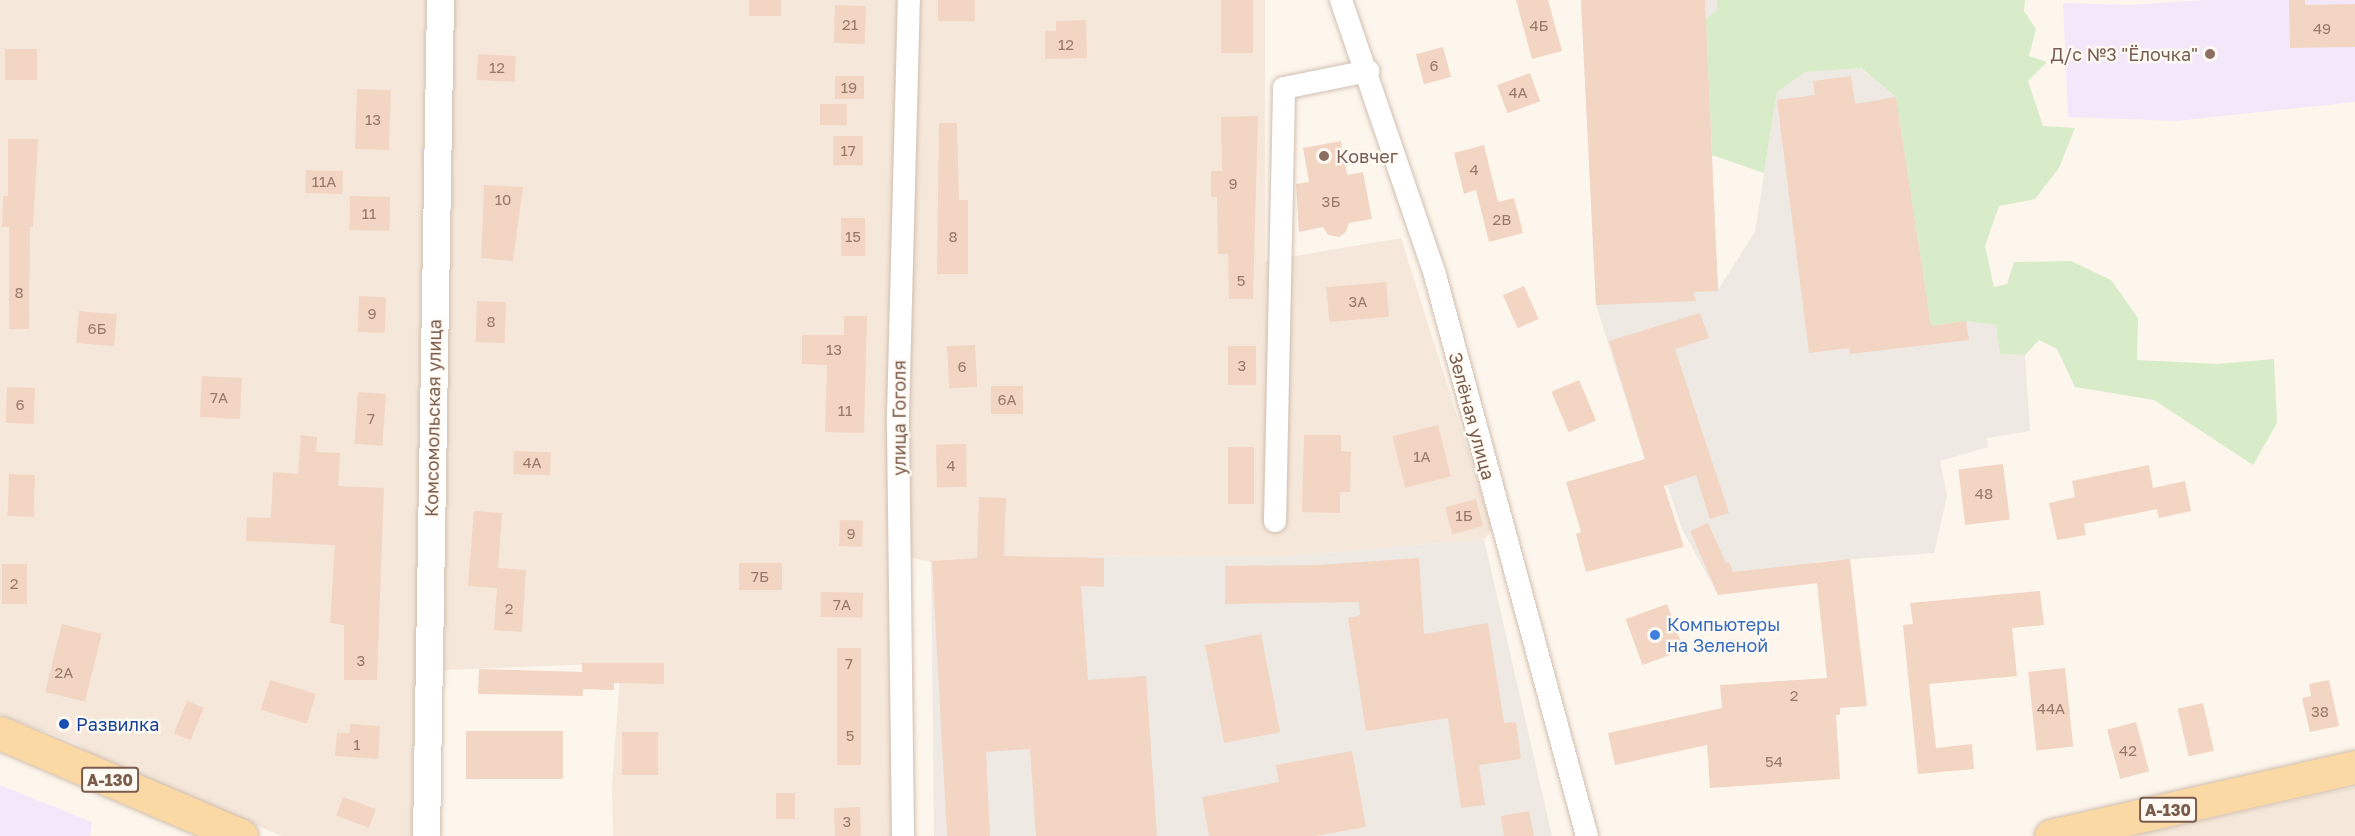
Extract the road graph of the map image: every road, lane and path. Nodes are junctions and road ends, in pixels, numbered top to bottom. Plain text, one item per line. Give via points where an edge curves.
1 (440, 0) edge
2 (909, 0) edge
3 (1341, 0) edge
4 (1368, 71) junction
5 (1275, 521) dead end
6 (0, 733) edge
7 (2355, 767) edge
8 (236, 834) edge
9 (2063, 835) edge
10 (426, 836) edge
11 (903, 836) edge
12 (1587, 836) edge

1 - 10 street, Комсомольская улица
2 - 11 street, улица Гоголя via 898,415
3 - 4 street, Зелёная улица
4 - 5 street via 1284,88
4 - 12 street, Зелёная улица via 1435,275
6 - 8 main road, А-130
7 - 9 main road, А-130

